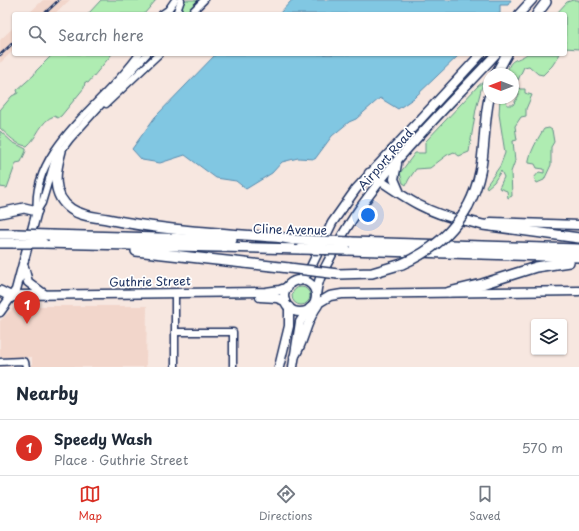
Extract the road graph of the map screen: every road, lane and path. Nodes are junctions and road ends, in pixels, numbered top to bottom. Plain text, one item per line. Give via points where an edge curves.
1 (175, 0) edge
2 (180, 0) edge
3 (204, 0) edge
4 (209, 0) edge
5 (532, 0) edge
6 (547, 1) edge
7 (165, 12) edge
8 (177, 12) edge
9 (192, 12) edge
10 (198, 12) edge
11 (521, 12) edge
12 (538, 12) edge
13 (138, 56) edge
14 (145, 56) edge
15 (157, 56) edge
16 (479, 56) edge
17 (494, 56) edge
18 (506, 56) edge
19 (499, 68) edge
20 (488, 104) edge
21 (84, 124) junction
22 (61, 152) junction
23 (399, 160) junction
24 (369, 173) junction
25 (380, 180) junction
26 (402, 195) junction
27 (37, 211) junction
28 (0, 213) edge
29 (468, 221) junction
30 (579, 226) edge
31 (0, 234) edge
32 (579, 238) edge
33 (16, 239) junction
34 (295, 240) junction
35 (0, 244) edge
36 (81, 244) junction
37 (349, 246) junction
38 (579, 249) edge
39 (579, 257) edge
40 (579, 261) edge
41 (23, 262) junction
42 (300, 281) junction
43 (288, 287) junction
44 (0, 291) edge
45 (579, 291) edge
46 (448, 292) junction
47 (44, 294) junction
48 (83, 296) junction
49 (12, 297) junction
50 (175, 298) junction
51 (318, 298) junction
52 (287, 304) junction
53 (308, 309) junction
54 (0, 312) edge
55 (175, 332) junction
56 (294, 357) junction
57 (0, 362) edge
58 (26, 364) edge
59 (175, 367) edge
60 (234, 367) edge
61 (279, 367) edge
62 (293, 367) edge

1 - 7 street
2 - 8 street
3 - 9 street
4 - 10 street
5 - 11 main road
6 - 12 highway
13 - 27 street via 55,149 44,172 36,201
14 - 21 street
15 - 21 street
16 - 24 main road, Airport Road
17 - 23 main road, Airport Road
18 - 19 highway
20 - 36 highway, bridge via 482,167 468,206 441,240 402,264 372,273 338,274
21 - 22 street
22 - 27 street via 53,162 42,203
22 - 34 highway via 55,174 56,185 63,201 76,212 158,228
23 - 25 main road, Airport Road
23 - 26 main road via 394,179
24 - 25 main road
24 - 42 main road, Airport Road via 336,216 308,273
25 - 26 main road
25 - 51 main road, Airport Road via 345,229 320,278
26 - 29 main road via 434,213
27 - 28 highway via 24,208
27 - 41 main road
29 - 30 main road
29 - 32 highway
31 - 33 highway, Cline Avenue
33 - 34 highway, Cline Avenue, bridge via 49,235
33 - 35 highway, Cline Avenue
33 - 36 highway, Cline Avenue, bridge
34 - 37 highway, Cline Avenue, bridge
36 - 37 highway, Cline Avenue, bridge via 301,249
37 - 38 highway, Cline Avenue
37 - 39 highway, Cline Avenue
40 - 46 highway via 536,267
41 - 47 main road via 28,282
41 - 49 main road
42 - 43 main road
42 - 51 main road via 311,285
43 - 48 main road, Guthrie Street via 266,292
43 - 52 main road via 285,292
44 - 49 highway
45 - 46 main road
46 - 51 main road via 342,294
47 - 48 main road, Guthrie Street
47 - 49 main road, Guthrie Street
48 - 49 main road, Guthrie Street via 24,300
48 - 50 main road, Guthrie Street
49 - 54 main road
50 - 52 main road, Guthrie Street via 268,297
50 - 55 street
51 - 53 main road
51 - 56 main road
52 - 53 main road via 298,312
52 - 61 main road via 289,326
53 - 56 main road via 300,322
55 - 59 street
55 - 60 street via 233,332
56 - 62 main road
57 - 58 street

